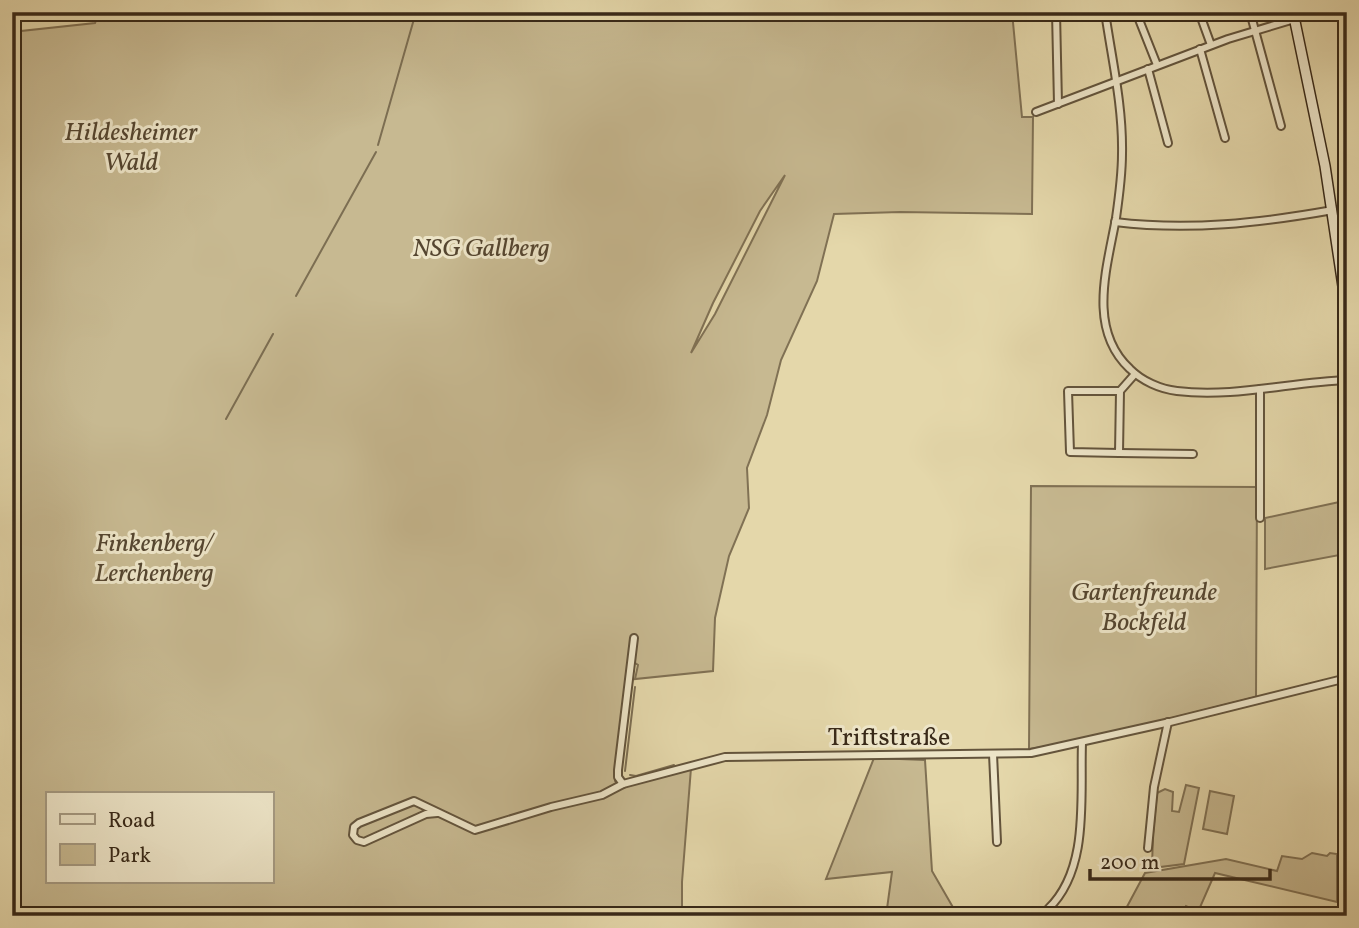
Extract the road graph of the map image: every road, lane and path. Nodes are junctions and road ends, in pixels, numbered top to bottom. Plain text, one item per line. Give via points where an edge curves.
1 (1056, 12) edge
2 (1105, 12) edge
3 (1136, 12) edge
4 (1199, 12) edge
5 (1250, 12) edge
6 (1318, 12) edge
7 (1294, 15) edge
8 (1254, 29) junction
9 (1211, 45) junction
10 (1200, 49) junction
11 (1157, 65) junction
12 (1148, 69) junction
13 (1117, 80) junction
14 (1058, 104) junction
15 (1036, 112) dead end
16 (1280, 126) dead end
17 (1224, 138) dead end
18 (1168, 143) dead end
19 (1333, 209) junction
20 (1115, 222) junction
21 (1347, 313) edge
22 (1135, 374) junction
23 (1347, 380) edge
24 (1260, 389) junction
25 (1120, 391) junction
26 (1119, 453) junction
27 (1193, 454) dead end
28 (1259, 518) dead end
29 (635, 638) dead end
30 (1347, 678) edge
31 (1168, 722) junction
32 (1082, 743) junction
33 (993, 754) junction
34 (623, 784) junction
35 (437, 813) junction
36 (997, 842) dead end
37 (1148, 848) dead end
38 (1048, 909) dead end

1 - 14 street
2 - 13 street
3 - 11 street
4 - 9 street
5 - 8 street
6 - 7 street
7 - 8 street
7 - 19 street
8 - 9 street
8 - 16 street
9 - 10 street
10 - 11 street
10 - 17 street
11 - 12 street
12 - 13 street
12 - 18 street
13 - 14 street
13 - 20 street via 1122,144
14 - 15 street
19 - 20 street via 1193,227
19 - 21 street
20 - 22 street via 1104,284 1104,318 1115,352
22 - 24 street via 1177,391
22 - 25 street
23 - 24 street
24 - 28 street
25 - 26 street
25 - 26 street via 1068,391 1070,453
26 - 27 street
29 - 34 street via 618,770
30 - 31 street, Triftstraße
31 - 32 street, Triftstraße
31 - 37 street
32 - 33 street, Triftstraße via 1031,753
32 - 38 street via 1078,849 1068,883
33 - 34 street, Triftstraße via 725,757
33 - 36 street
34 - 35 street, Triftstraße via 602,795 475,830
35 - 35 street, Triftstraße via 414,801 359,823 353,835 364,842

